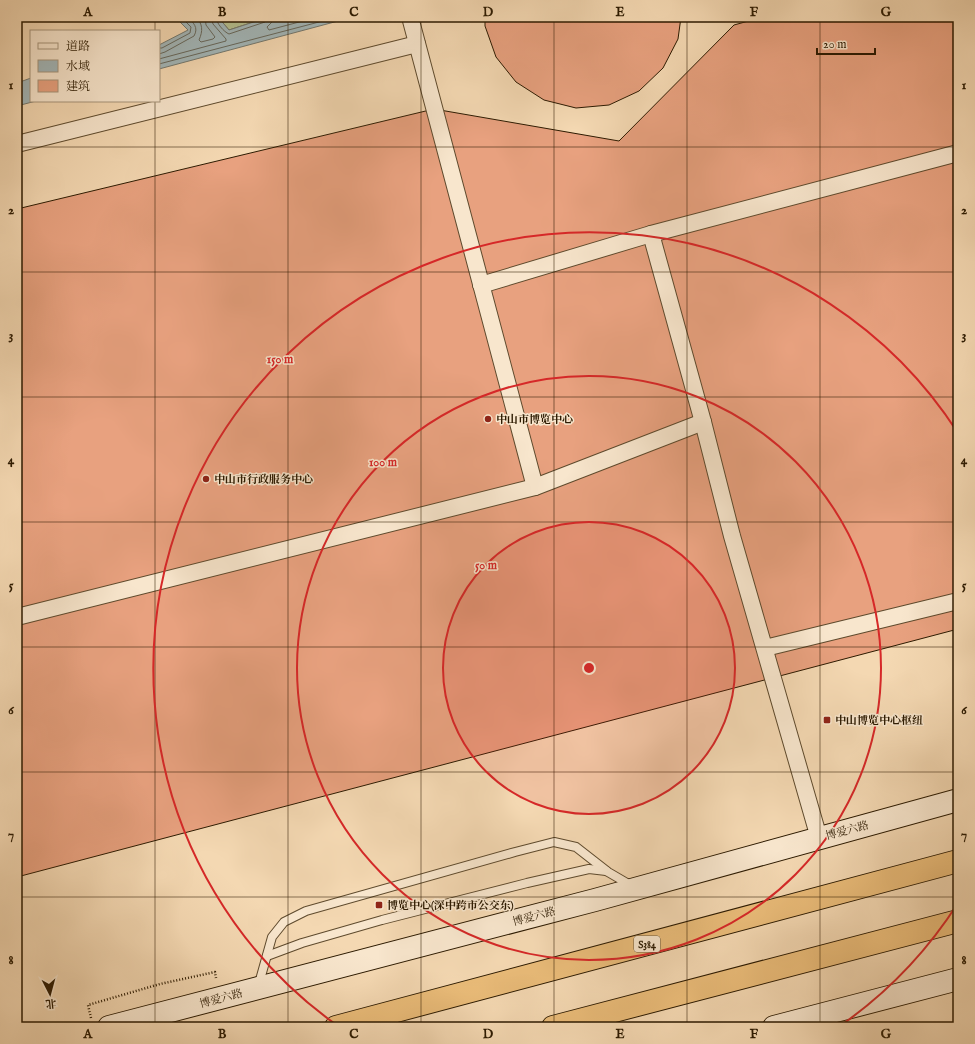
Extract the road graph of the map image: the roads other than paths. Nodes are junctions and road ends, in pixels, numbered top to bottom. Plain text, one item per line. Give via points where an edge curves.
1 (411, 19) edge
2 (417, 44) junction
3 (17, 144) edge
4 (958, 153) edge
5 (652, 234) junction
6 (481, 285) junction
7 (703, 422) junction
8 (534, 487) junction
9 (958, 601) edge
10 (17, 617) edge
11 (765, 648) junction
12 (958, 800) edge
13 (819, 838) junction
14 (958, 861) edge
15 (608, 872) junction
16 (636, 888) junction
17 (958, 921) edge
18 (267, 956) junction
19 (958, 979) edge
20 (257, 988) junction
21 (100, 1023) edge
22 (336, 1027) edge
23 (553, 1027) edge
24 (774, 1027) edge

1 - 2 street
2 - 3 street
2 - 6 street
4 - 5 street
5 - 6 street
5 - 7 street
6 - 8 street
7 - 8 street
7 - 11 street via 732,536
8 - 10 street
9 - 11 street
11 - 13 street
12 - 13 street, 博爱六路
13 - 16 street, 博爱六路
14 - 22 highway, S384
15 - 16 lane
15 - 18 lane via 589,868 527,882 382,920
15 - 18 lane via 576,847 554,842 306,911 284,922 272,936
16 - 20 street, 博爱六路
17 - 23 highway
18 - 20 lane
19 - 24 street
20 - 21 street, 博爱六路

